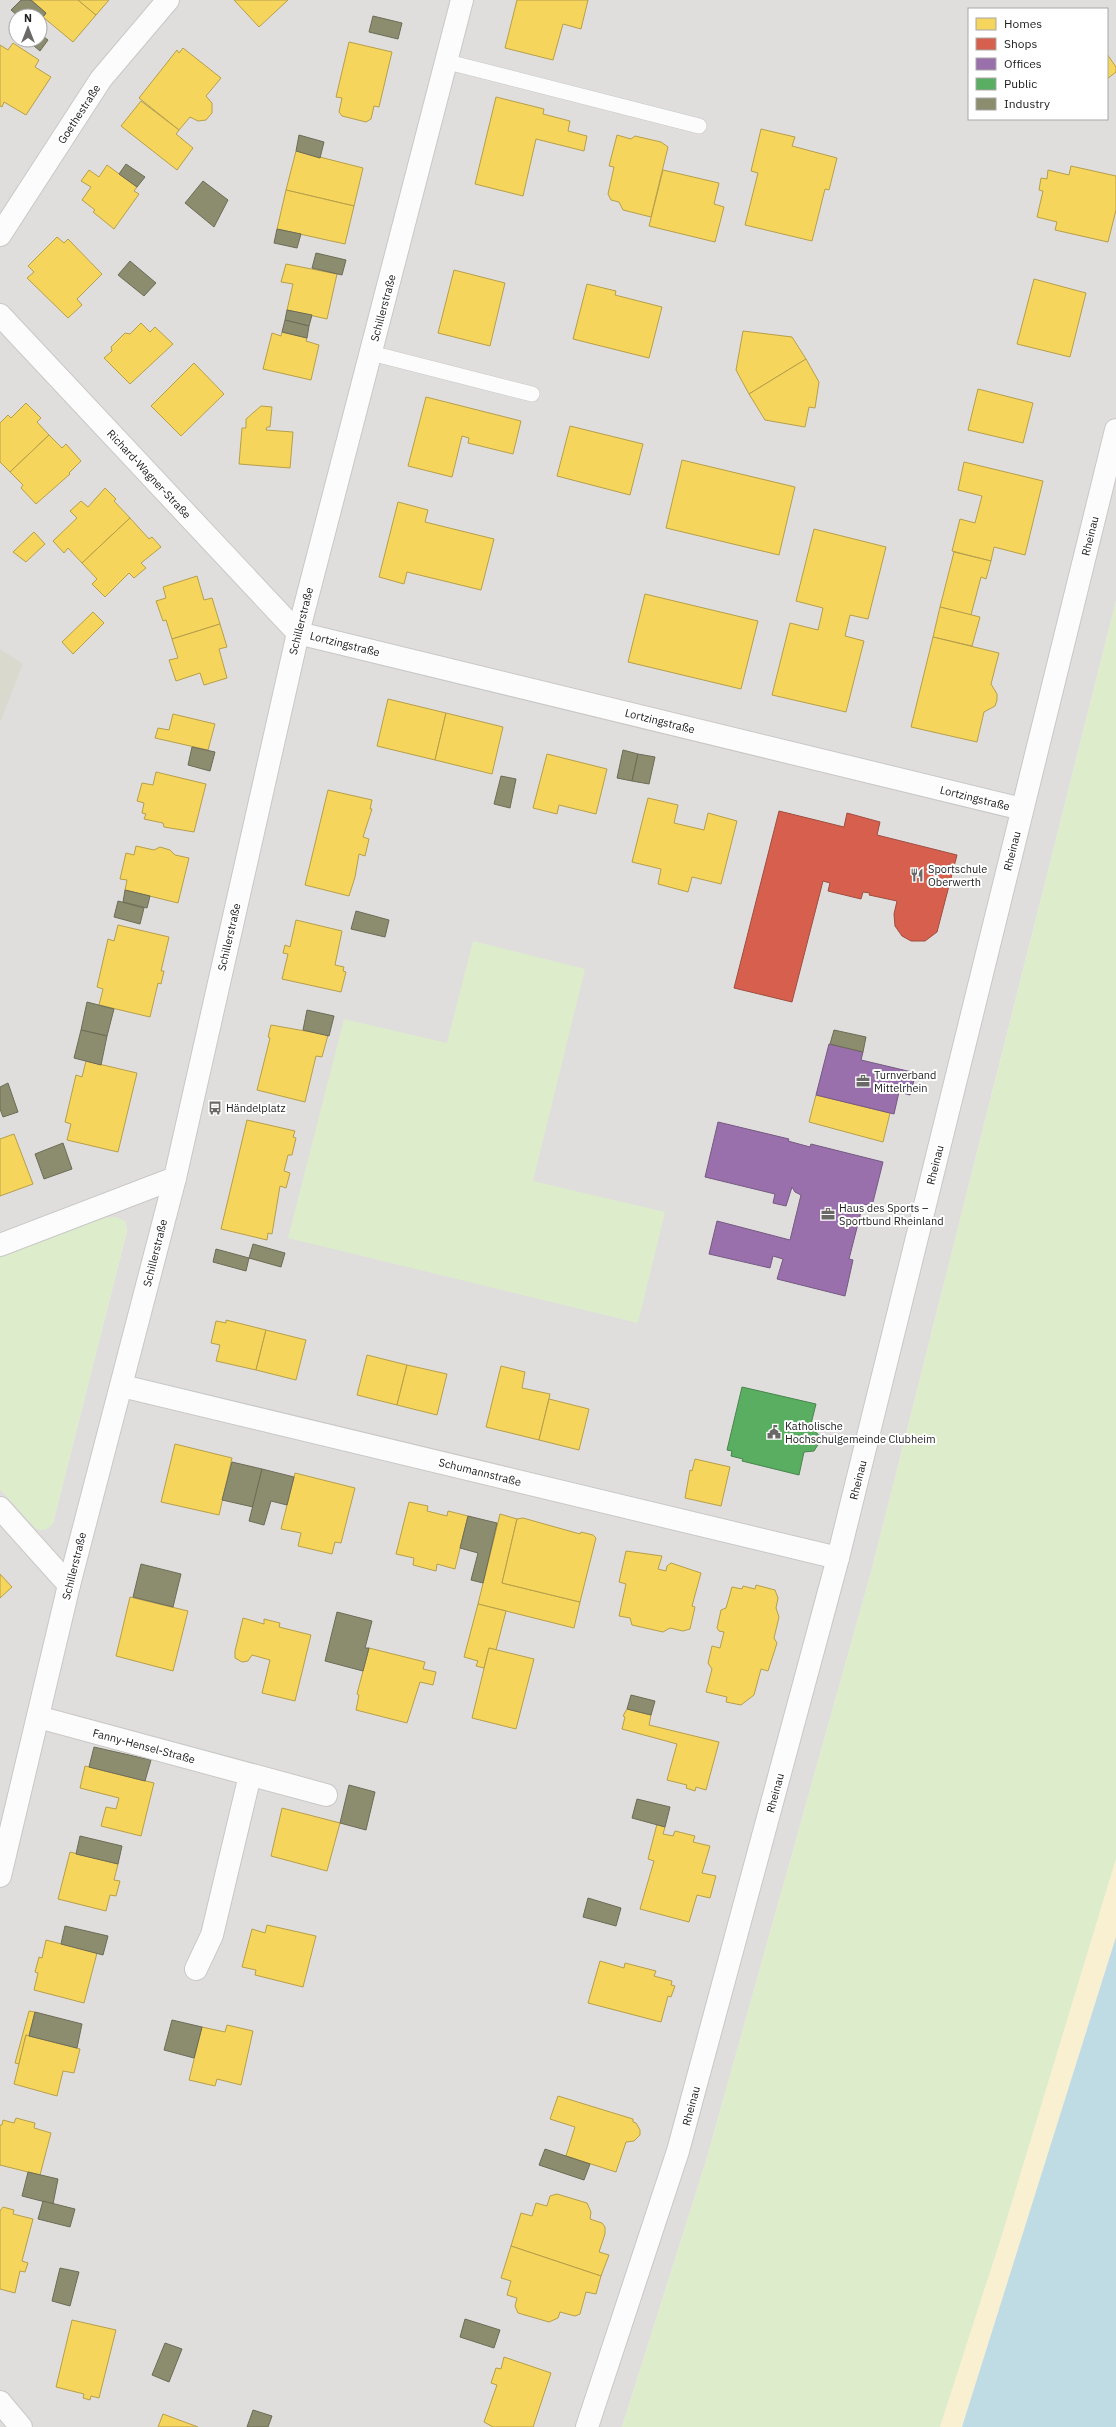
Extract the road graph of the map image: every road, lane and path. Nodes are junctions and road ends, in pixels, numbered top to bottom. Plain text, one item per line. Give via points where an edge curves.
1 (168, 0) edge
2 (462, 0) edge
3 (448, 62) junction
4 (699, 126) dead end
5 (0, 235) edge
6 (0, 315) edge
7 (371, 353) junction
8 (532, 394) dead end
9 (1116, 430) edge
10 (298, 633) junction
11 (1022, 809) junction
12 (175, 1178) junction
13 (0, 1246) edge
14 (122, 1386) junction
15 (0, 1508) edge
16 (838, 1558) junction
17 (69, 1585) junction
18 (38, 1717) junction
19 (250, 1775) junction
20 (326, 1795) dead end
21 (0, 1876) edge
22 (196, 1969) dead end
23 (0, 2402) edge
24 (21, 2427) edge
25 (588, 2427) edge

1 - 5 street, Goethestraße via 102,79
2 - 3 street, Schillerstraße
3 - 4 lane
3 - 7 street, Schillerstraße
6 - 10 street, Richard-Wagner-Straße
7 - 8 lane
7 - 10 street, Schillerstraße
9 - 11 street, Rheinau
10 - 11 street, Lortzingstraße
10 - 12 street, Schillerstraße
11 - 16 street, Rheinau
12 - 13 street
12 - 14 street, Schillerstraße
14 - 16 street, Schumannstraße
14 - 17 street, Schillerstraße
15 - 17 street
16 - 25 street, Rheinau via 678,2151
17 - 18 street, Schillerstraße
18 - 19 street, Fanny-Hensel-Straße
18 - 21 street, Schillerstraße
19 - 20 street, Fanny-Hensel-Straße
19 - 22 street via 212,1935
23 - 24 street

